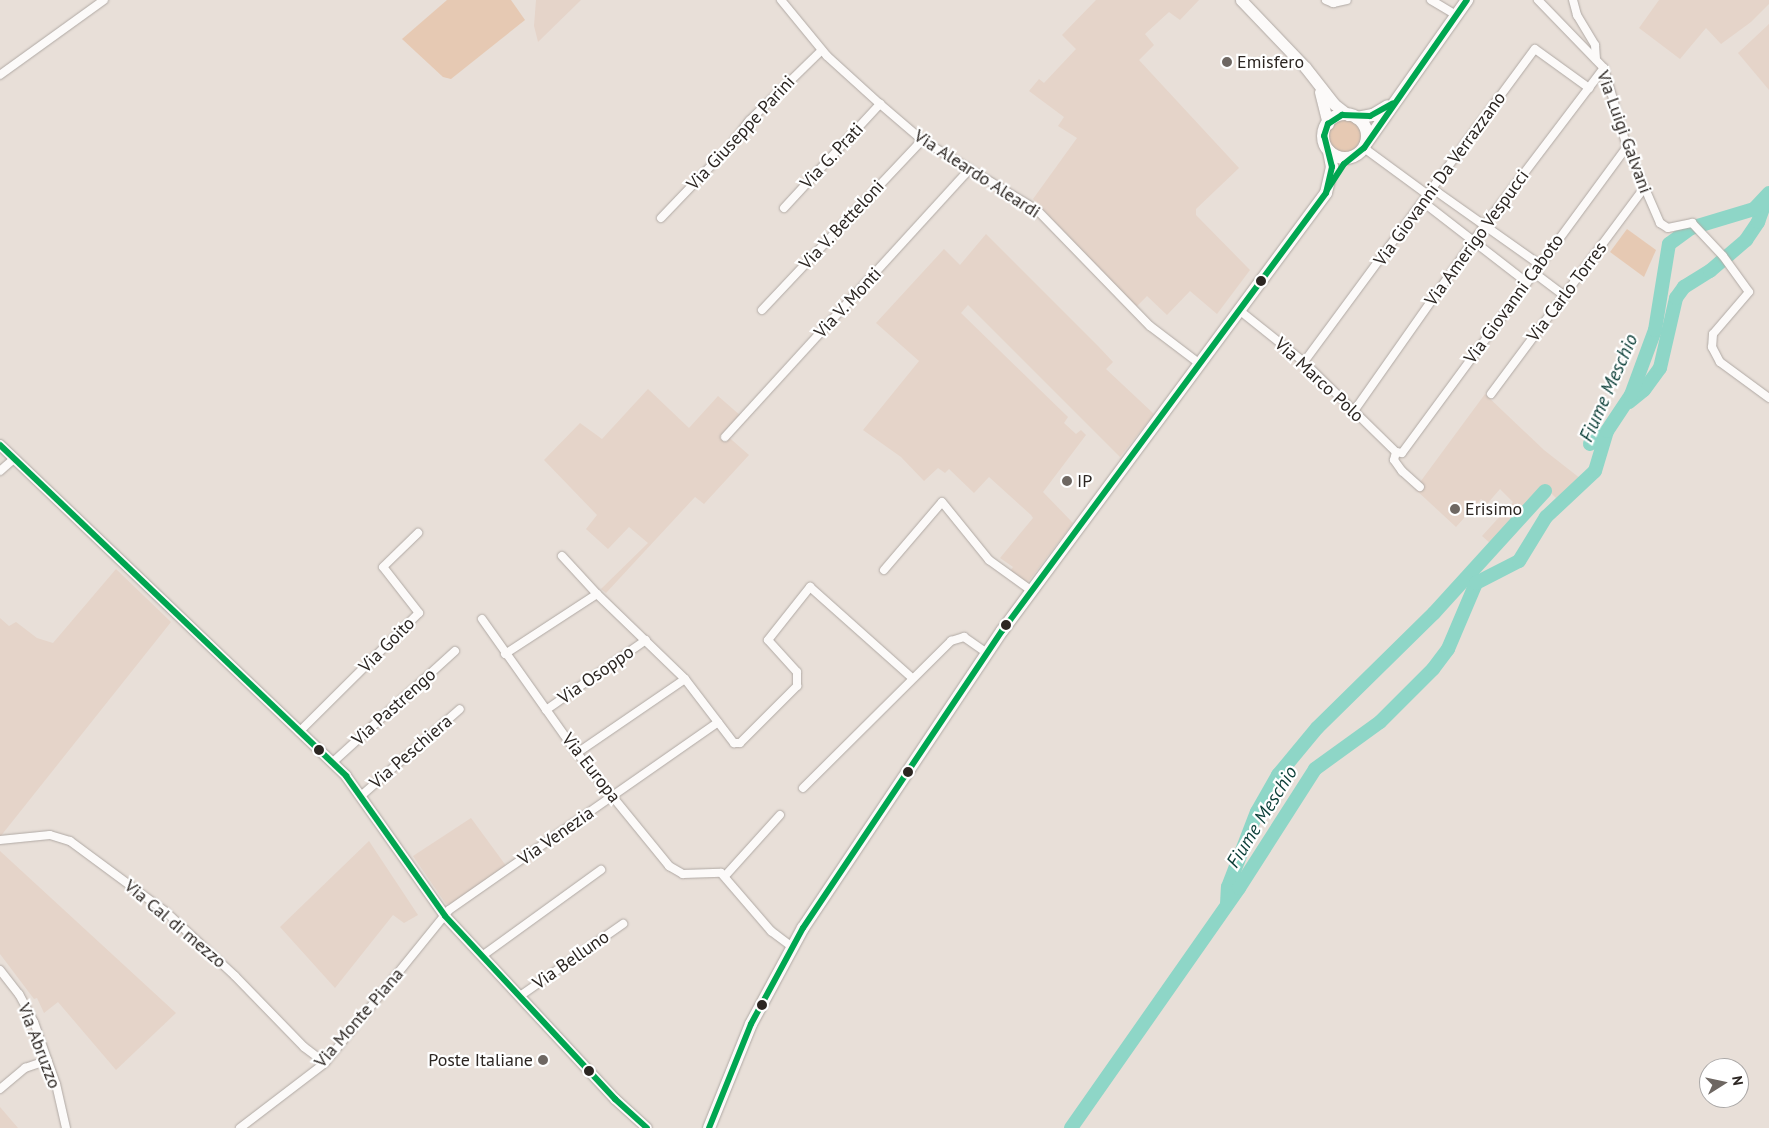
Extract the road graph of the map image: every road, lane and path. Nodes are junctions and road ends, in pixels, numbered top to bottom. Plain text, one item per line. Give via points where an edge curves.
1 (104, 0) edge
2 (781, 0) edge
3 (1240, 0) edge
4 (1326, 0) edge
5 (1347, 0) edge
6 (1431, 0) edge
7 (1467, 0) edge
8 (1538, 0) edge
9 (1573, 0) edge
10 (1456, 15) junction
11 (822, 50) junction
12 (1596, 60) junction
13 (1604, 68) junction
14 (0, 75) edge
15 (1313, 77) junction
16 (1589, 88) junction
17 (1393, 103) junction
18 (880, 104) junction
19 (1352, 116) junction
20 (1328, 124) junction
21 (922, 140) junction
22 (1365, 145) junction
23 (1627, 147) junction
24 (1329, 151) junction
25 (1352, 158) junction
26 (970, 169) junction
27 (1327, 190) junction
28 (1643, 190) junction
29 (1431, 192) junction
30 (1423, 202) junction
31 (784, 208) dead end
32 (661, 218) dead end
33 (1484, 226) junction
34 (1473, 241) junction
35 (1538, 264) junction
36 (1533, 272) junction
37 (1526, 282) junction
38 (1564, 295) junction
39 (762, 310) dead end
40 (1239, 310) junction
41 (1304, 362) junction
42 (1200, 364) junction
43 (1491, 394) dead end
44 (1769, 398) edge
45 (1354, 411) junction
46 (724, 436) dead end
47 (0, 445) edge
48 (1399, 452) junction
49 (14, 459) junction
50 (0, 471) edge
51 (1420, 487) dead end
52 (418, 533) dead end
53 (562, 556) dead end
54 (884, 570) dead end
55 (1032, 591) junction
56 (597, 594) junction
57 (482, 619) dead end
58 (646, 640) junction
59 (455, 651) dead end
60 (505, 654) junction
61 (987, 654) junction
62 (912, 678) junction
63 (685, 679) junction
64 (460, 709) dead end
65 (546, 710) junction
66 (718, 722) junction
67 (300, 732) junction
68 (577, 753) junction
69 (333, 762) junction
70 (804, 788) dead end
71 (362, 795) junction
72 (612, 796) junction
73 (780, 815) dead end
74 (0, 840) edge
75 (601, 870) dead end
76 (725, 876) junction
77 (444, 916) junction
78 (623, 924) dead end
79 (792, 946) junction
80 (482, 956) junction
81 (0, 970) edge
82 (520, 996) junction
83 (48, 1060) junction
84 (325, 1063) junction
85 (0, 1090) edge
86 (66, 1128) edge
87 (240, 1128) edge
88 (647, 1128) edge
89 (709, 1128) edge

1 - 14 street
2 - 11 street, Via Aleardo Aleardi
3 - 15 main road
4 - 5 street via 1333,4
6 - 10 street
7 - 10 main road
8 - 12 street, Via Luigi Galvani
9 - 12 street via 1577,16 1595,45
10 - 17 main road
11 - 18 street, Via Aleardo Aleardi
11 - 32 street, Via Giuseppe Parini via 750,120 731,145
12 - 13 street, Via Luigi Galvani
13 - 16 street, Via Amerigo Vespucci
13 - 23 street, Via Luigi Galvani
15 - 19 main road via 1334,104
15 - 20 main road via 1326,108
16 - 29 street, Via Giovanni Da Verrazzano via 1535,49
16 - 33 street, Via Amerigo Vespucci
17 - 19 main road via 1373,115
17 - 22 main road
18 - 21 street, Via Aleardo Aleardi
18 - 31 street, Via G. Prati
19 - 20 main road via 1336,116
19 - 22 main road via 1366,129
20 - 24 main road via 1324,136
21 - 26 street, Via Aleardo Aleardi
21 - 39 street, Via V. Betteloni
22 - 25 main road
22 - 29 street
23 - 28 street, Via Luigi Galvani
23 - 35 street, Via Giovanni Caboto
24 - 25 main road via 1338,157
24 - 27 main road via 1332,167
25 - 27 main road via 1344,164
26 - 42 street, Via Aleardo Aleardi via 1037,210 1150,326
26 - 46 street, Via V. Monti
27 - 40 main road
28 - 38 street, Via Carlo Torres
28 - 44 street, Via Luigi Galvani via 1660,223 1668,228 1692,222 1749,292 1713,334 1712,347 1720,362
29 - 30 street, Via Giovanni Da Verrazzano
29 - 33 street
30 - 34 street
30 - 41 street, Via Giovanni Da Verrazzano
33 - 34 street, Via Amerigo Vespucci
33 - 35 street
34 - 37 street
34 - 45 street, Via Amerigo Vespucci
35 - 36 street, Via Giovanni Caboto
36 - 37 street, Via Giovanni Caboto
36 - 38 street
37 - 48 street, Via Giovanni Caboto
38 - 43 street, Via Carlo Torres
40 - 41 street, Via Marco Polo
40 - 42 main road
41 - 45 street, Via Marco Polo
42 - 55 main road
45 - 48 street, Via Marco Polo
47 - 49 street
48 - 51 street, Via Marco Polo via 1394,460
49 - 50 street
49 - 67 street
52 - 67 street, Via Goito via 384,567 420,613
53 - 56 street
54 - 55 street via 942,502 989,560
55 - 61 main road
56 - 58 street
56 - 60 street
57 - 60 street, Via Europa
58 - 63 street
58 - 65 street, Via Osoppo
59 - 69 street, Via Pastrengo
60 - 65 street, Via Europa
61 - 62 street via 966,638 955,638
61 - 79 main road
62 - 66 street via 810,587 768,640 797,672 797,686 740,743 730,739
62 - 70 street
63 - 66 street
63 - 68 street
64 - 71 street, Via Peschiera
65 - 68 street, Via Europa
66 - 72 street, Via Venezia
67 - 69 street
68 - 72 street, Via Europa
69 - 71 street
71 - 77 street
72 - 76 street, Via Europa via 673,870 683,874 718,872
72 - 77 street, Via Venezia
73 - 76 street
74 - 84 street, Via Cal di mezzo via 50,835 70,841 166,912 236,976 304,1047
75 - 80 street
76 - 79 street via 771,931
77 - 80 street
77 - 84 street, Via Monte Piana
78 - 82 street, Via Belluno
79 - 89 main road via 743,1040
80 - 82 street
81 - 83 street, Via Abruzzo via 26,1006
82 - 88 street
83 - 85 street via 25,1068
83 - 86 street, Via Abruzzo
84 - 87 street, Via Monte Piana

